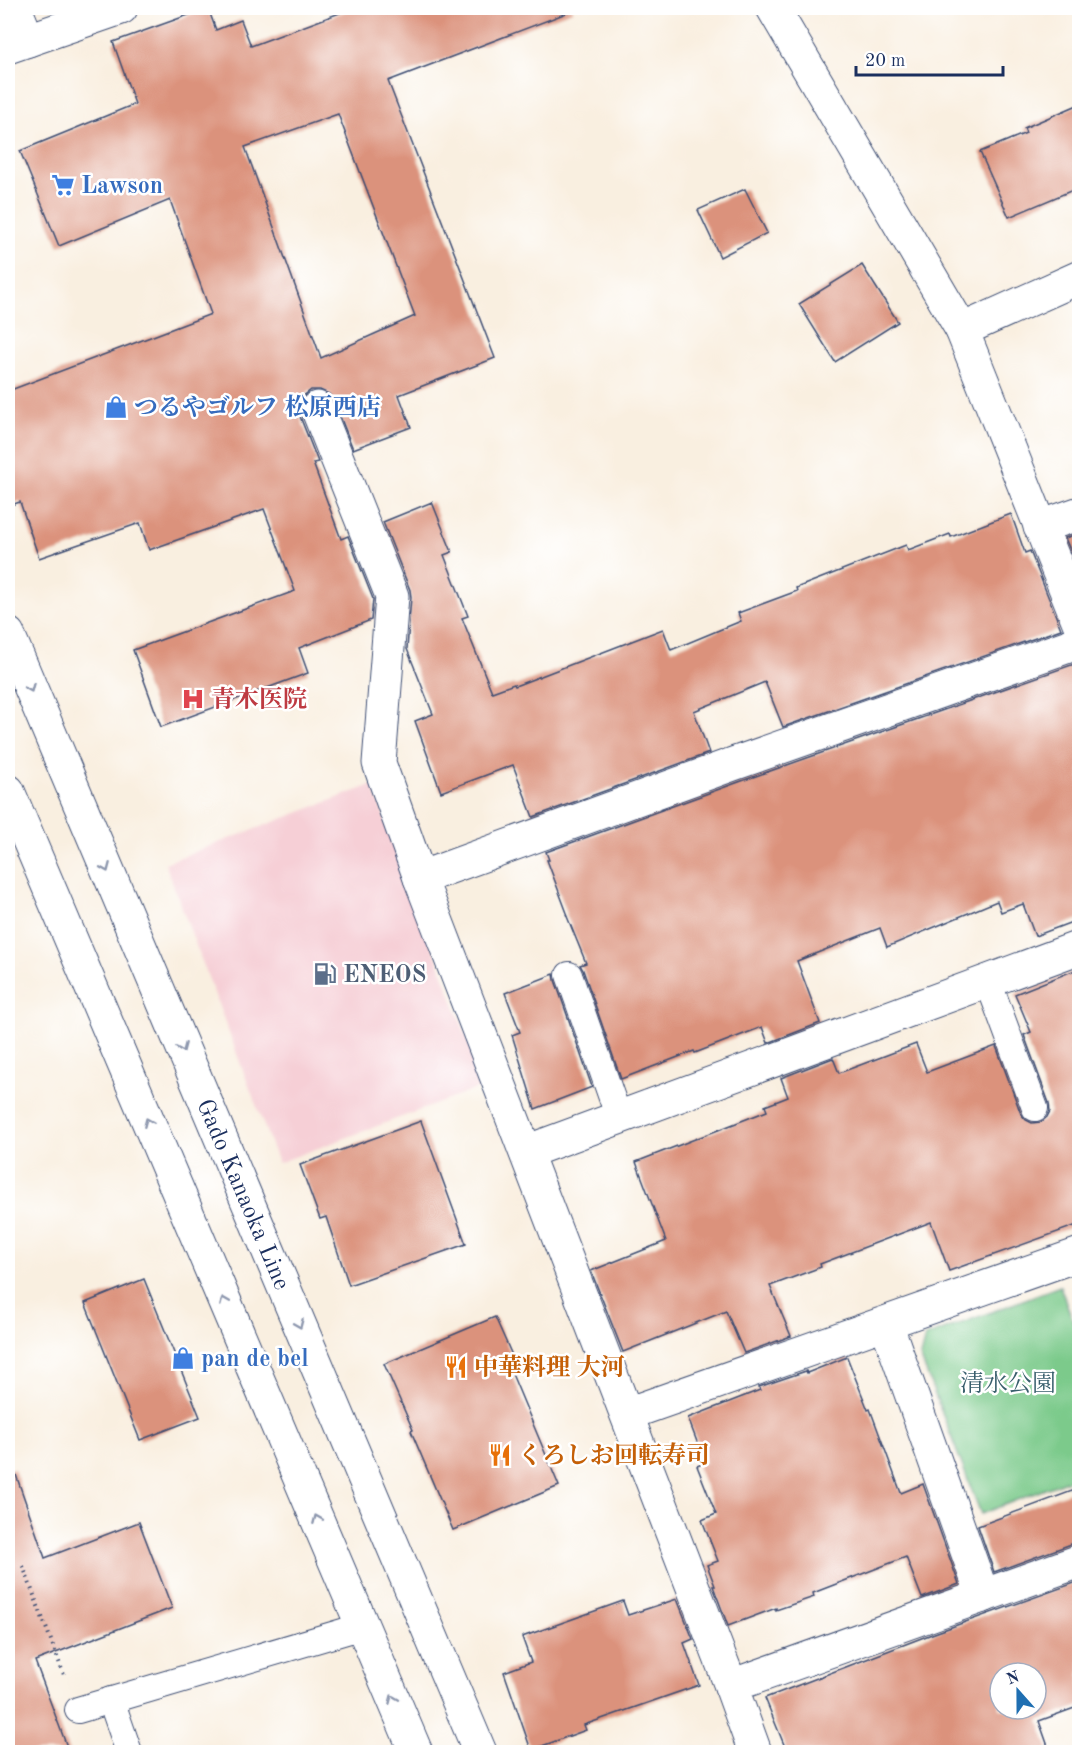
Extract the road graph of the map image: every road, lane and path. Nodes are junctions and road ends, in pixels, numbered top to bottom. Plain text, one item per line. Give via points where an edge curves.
1 (15, 8) edge
2 (121, 8) edge
3 (773, 8) edge
4 (18, 43) edge
5 (1080, 276) edge
6 (962, 330) junction
7 (317, 408) dead end
8 (1080, 513) edge
9 (1041, 527) junction
10 (1080, 625) edge
11 (8, 634) edge
12 (1080, 642) edge
13 (8, 791) edge
14 (15, 827) edge
15 (420, 878) junction
16 (1080, 947) edge
17 (569, 975) dead end
18 (988, 981) junction
19 (1035, 1108) dead end
20 (619, 1118) junction
21 (526, 1152) junction
22 (1080, 1254) edge
23 (886, 1323) junction
24 (627, 1414) junction
25 (1080, 1562) edge
26 (23, 1566) dead end
27 (983, 1596) junction
28 (363, 1626) junction
29 (731, 1686) junction
30 (111, 1700) junction
31 (78, 1710) joint
32 (129, 1752) edge
33 (416, 1752) edge
34 (480, 1752) edge
35 (755, 1752) edge

1 - 4 street
2 - 4 street
3 - 6 street
5 - 6 street
6 - 9 street
7 - 15 street via 392,596 379,763
8 - 9 street
9 - 10 street
11 -> 34 street, Gado Kanaoka Line
12 - 15 street
13 - 14 street
28 -> 14 street
15 - 21 street
16 - 18 street
17 - 20 lane
18 - 19 lane
18 - 20 street
20 - 21 street
21 - 24 street
22 - 23 street
23 - 24 street
23 - 27 street
24 - 29 street
25 - 27 street
26 - 31 path
27 - 29 street
28 - 30 lane
33 -> 28 street
29 - 35 street
30 - 31 lane
30 - 32 lane

